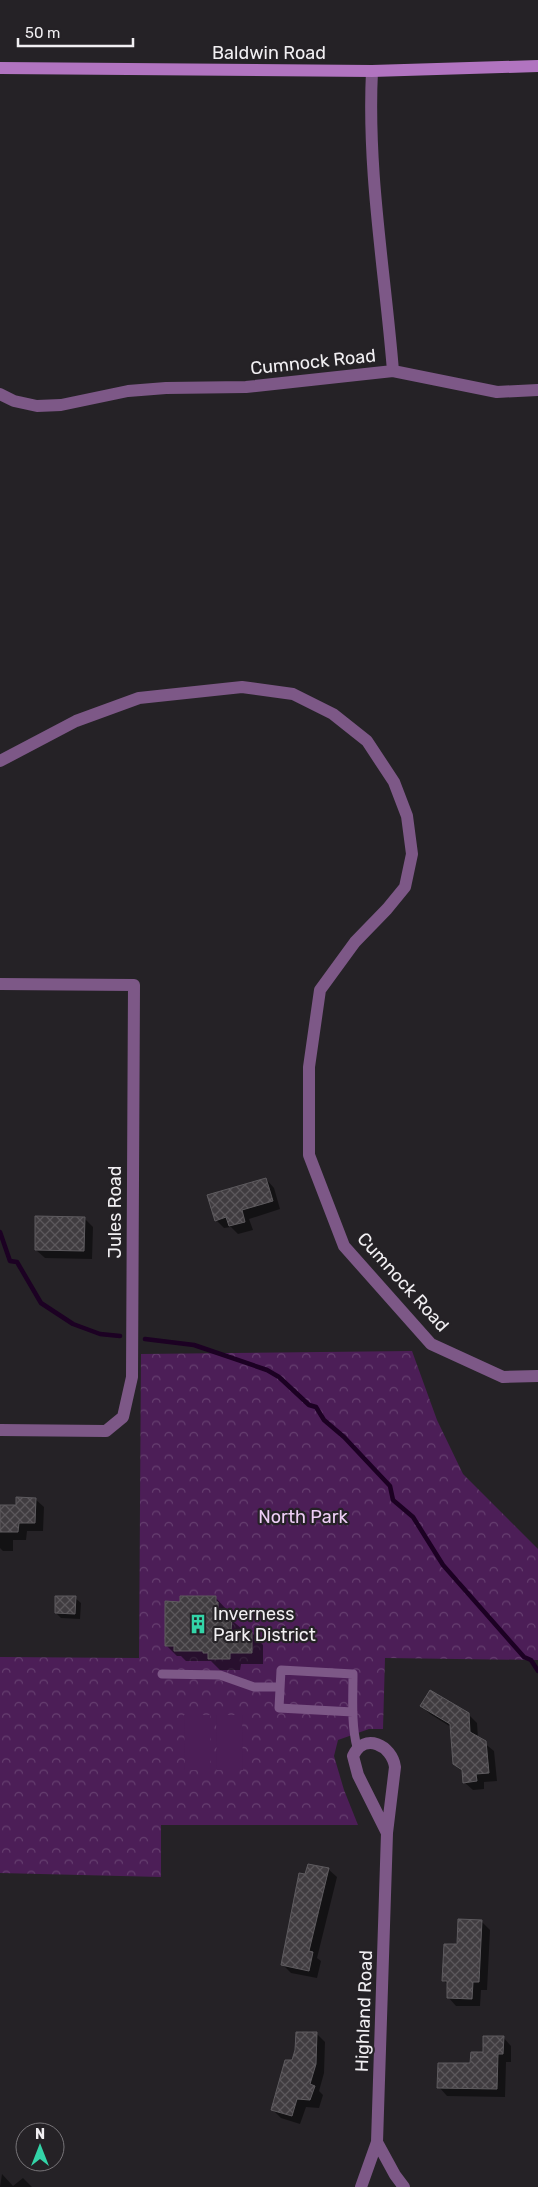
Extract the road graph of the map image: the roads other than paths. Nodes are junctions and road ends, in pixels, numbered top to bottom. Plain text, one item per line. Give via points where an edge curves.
1 (538, 66) edge
2 (0, 68) edge
3 (372, 71) junction
4 (392, 371) junction
5 (538, 390) edge
6 (0, 394) edge
7 (0, 761) edge
8 (0, 984) edge
9 (538, 1376) edge
10 (0, 1430) edge
11 (162, 1674) dead end
12 (280, 1687) junction
13 (353, 1712) junction
14 (357, 1747) junction
15 (387, 1833) junction
16 (377, 2142) junction
17 (361, 2187) edge
18 (404, 2187) edge

1 - 3 street, Baldwin Road
2 - 3 street, Baldwin Road
3 - 4 street, Cumnock Road via 370,111 374,190
4 - 5 street via 497,392
4 - 6 street, Cumnock Road via 246,387 137,390 60,405 37,406
7 - 9 street, Cumnock Road via 76,721 139,698 242,687 293,694 333,714 367,741 394,782 407,816 412,854 405,887 356,942 320,990 308,1067 309,1155 344,1246 431,1344 503,1377
8 - 10 street, Jules Road via 134,985 132,1377 123,1416 106,1431
11 - 12 lane via 220,1675 254,1687
12 - 13 lane via 279,1708
12 - 13 lane via 281,1670 353,1674
13 - 14 lane
14 - 15 street, Highland Road via 353,1756 358,1775
14 - 15 street, Highland Road via 364,1743 376,1744 394,1756
15 - 16 street, Highland Road
16 - 17 street, Highland Road
16 - 18 street

